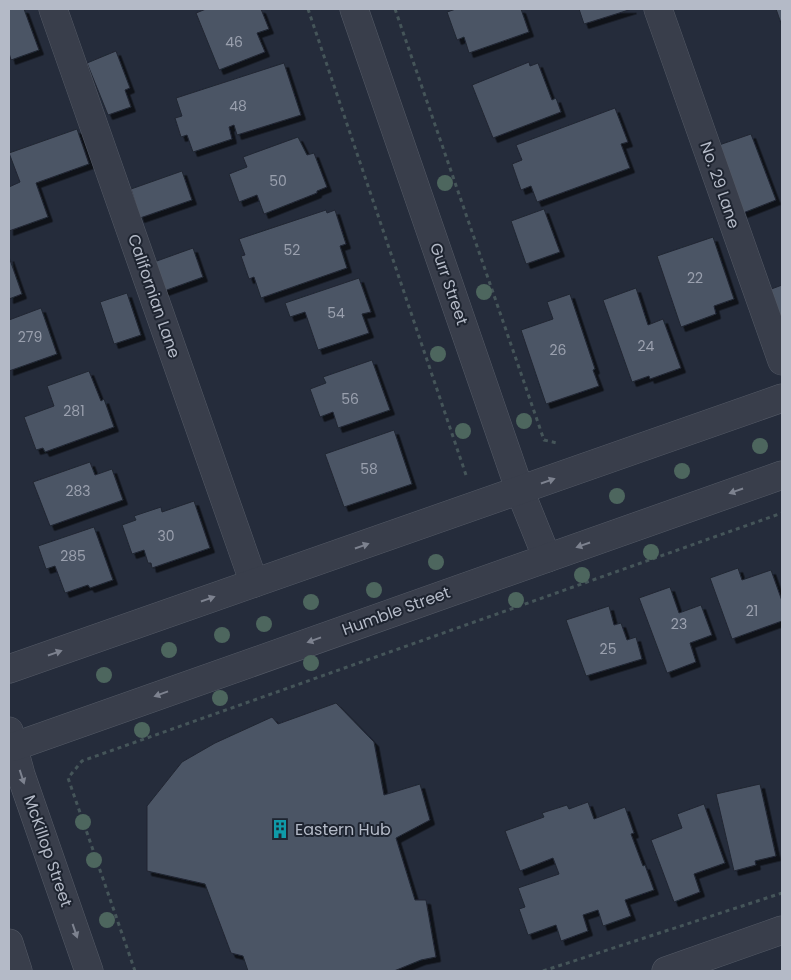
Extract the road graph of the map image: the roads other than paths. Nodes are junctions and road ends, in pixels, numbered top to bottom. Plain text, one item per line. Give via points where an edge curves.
1 (53, 9) edge
2 (354, 9) edge
3 (658, 9) edge
4 (782, 361) edge
5 (782, 398) edge
6 (782, 475) edge
7 (520, 491) junction
8 (547, 558) junction
9 (254, 583) junction
10 (9, 669) edge
11 (10, 742) edge
12 (782, 930) edge
13 (9, 943) edge
14 (18, 971) edge
15 (89, 971) edge
16 (666, 971) edge

1 - 9 street, Californian Lane
2 - 7 street, Gurr Street
3 - 4 street, No. 29 Lane
7 -> 5 street
6 -> 8 street, Humble Street
7 - 8 street, Gurr Street
9 -> 7 street
8 -> 11 street, Humble Street
10 -> 9 street
11 -> 15 street, McKillop Street
12 - 16 street
13 - 14 street

